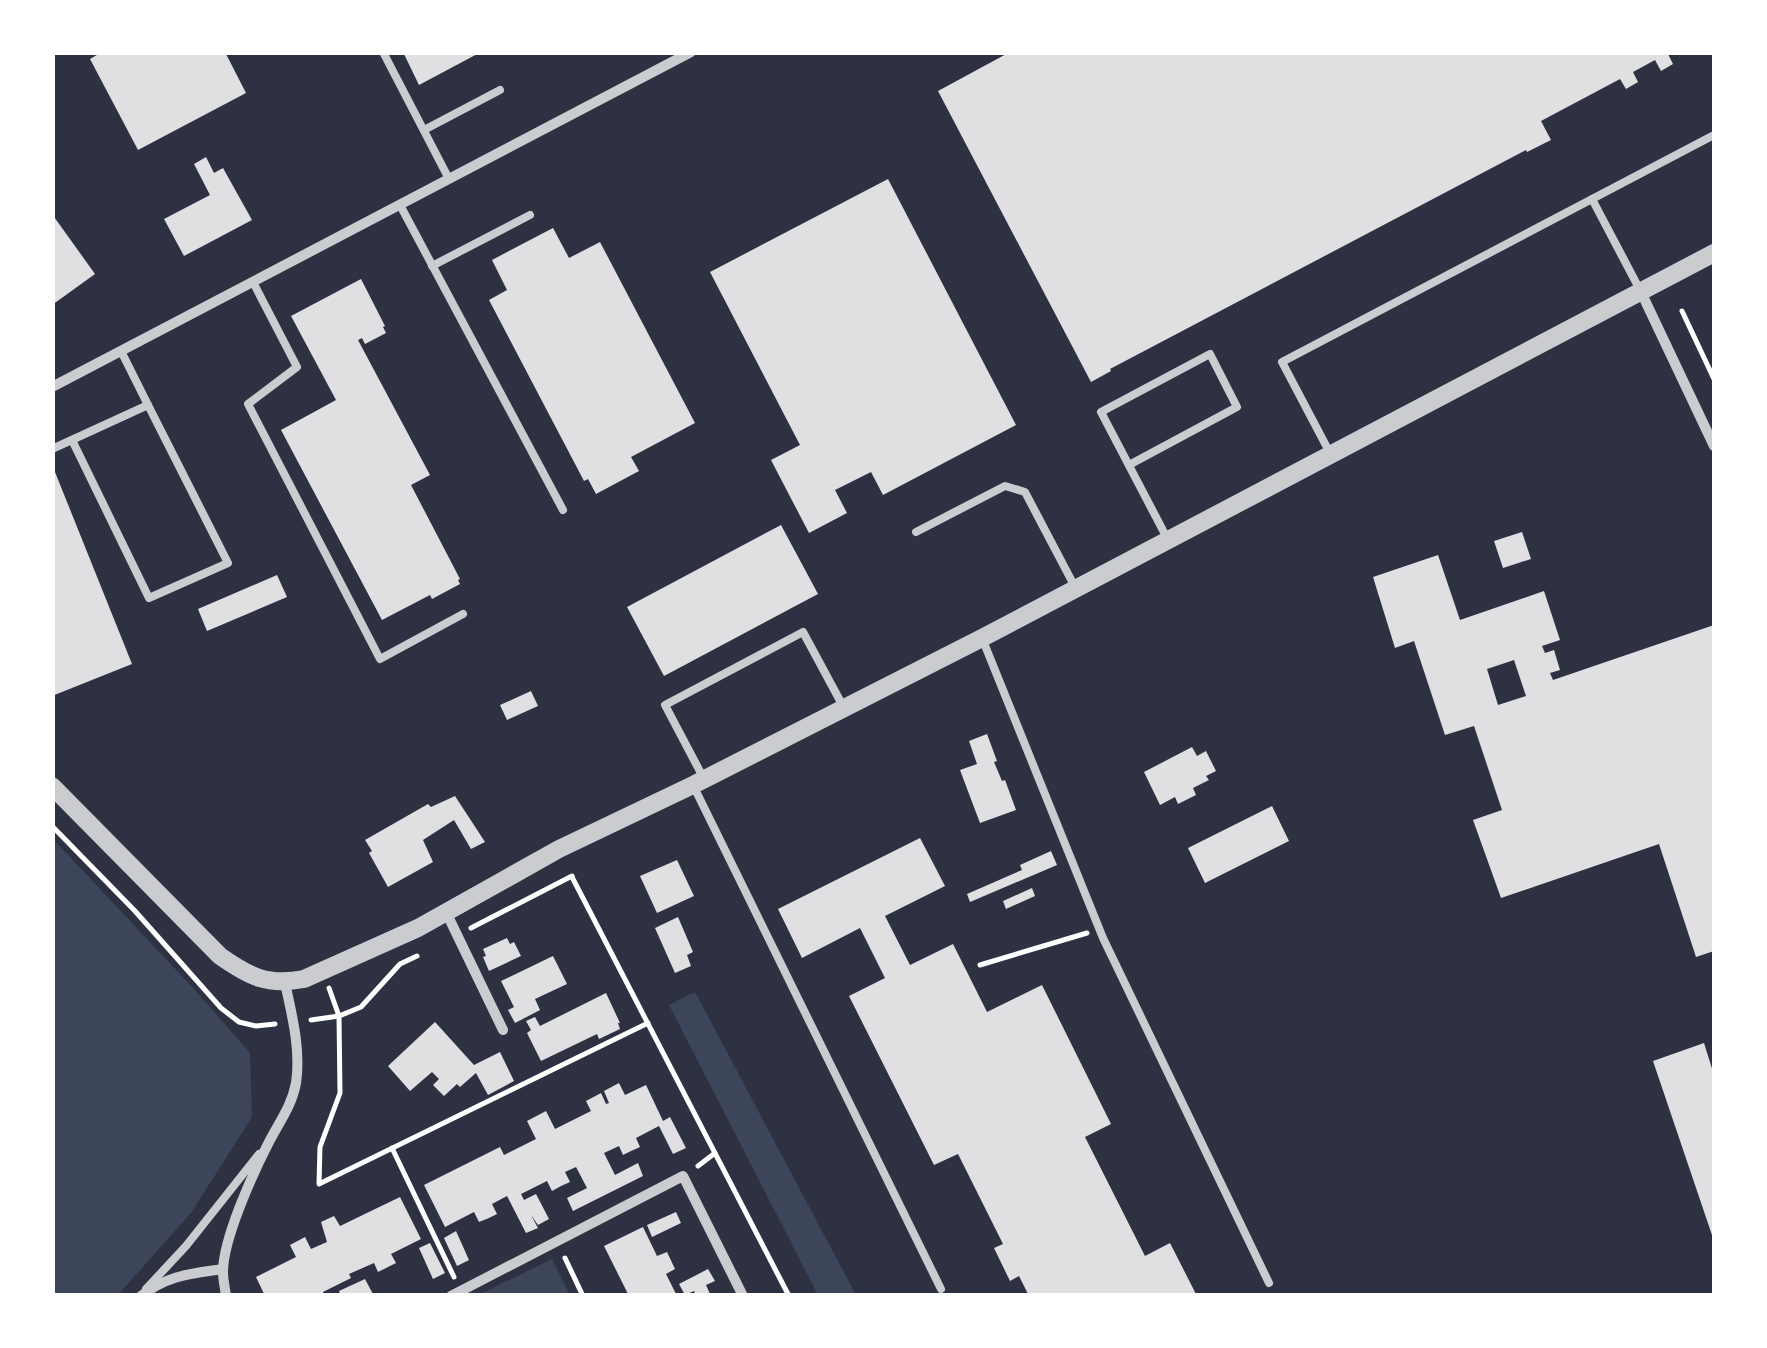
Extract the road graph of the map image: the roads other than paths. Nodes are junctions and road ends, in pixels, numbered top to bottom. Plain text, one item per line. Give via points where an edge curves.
1 (383, 52) edge
2 (691, 52) edge
3 (500, 90) dead end
4 (424, 130) junction
5 (1714, 134) edge
6 (449, 180) junction
7 (1592, 199) junction
8 (400, 205) junction
9 (530, 215) dead end
10 (1714, 253) edge
11 (432, 266) junction
12 (253, 282) junction
13 (1641, 292) junction
14 (121, 351) junction
15 (52, 387) edge
16 (148, 405) junction
17 (72, 440) junction
18 (1714, 446) edge
19 (52, 449) edge
20 (1331, 454) junction
21 (1129, 464) junction
22 (562, 510) dead end
23 (916, 532) dead end
24 (1168, 540) junction
25 (1076, 589) junction
26 (463, 614) dead end
27 (982, 638) junction
28 (844, 708) junction
29 (698, 782) junction
30 (52, 786) edge
31 (446, 912) junction
32 (285, 983) junction
33 (502, 1030) dead end
34 (271, 1138) junction
35 (223, 1270) junction
36 (1269, 1283) dead end
37 (941, 1289) dead end
38 (456, 1293) edge
39 (140, 1296) edge
40 (226, 1296) edge
41 (743, 1296) edge

1 - 4 lane
2 - 6 street
3 - 4 lane
4 - 6 lane
5 - 7 lane
6 - 8 street
7 - 13 lane
7 - 20 lane via 1282,362
8 - 11 lane
8 - 12 street
9 - 11 lane
10 - 13 street
11 - 22 lane
12 - 14 street
12 - 26 lane via 297,367 248,404 380,658
13 - 18 street
13 - 20 street
14 - 15 street
14 - 16 lane
16 - 17 lane
16 - 17 lane via 228,563 149,598
17 - 19 lane
20 - 24 street
21 - 21 lane via 1101,412 1210,354 1237,407
21 - 24 lane
23 - 25 lane via 1005,486 1026,492
24 - 25 street
25 - 27 street
27 - 28 street
27 - 36 lane via 1099,929
28 - 29 street
28 - 29 lane via 803,632 666,705
29 - 31 street
29 - 37 lane
30 - 32 street via 220,956 246,974
31 - 32 street
31 - 33 street
32 - 34 street via 296,1085
34 - 35 street via 245,1194
34 - 39 lane
35 - 39 street via 165,1280
35 - 40 street
38 - 41 street via 683,1176

